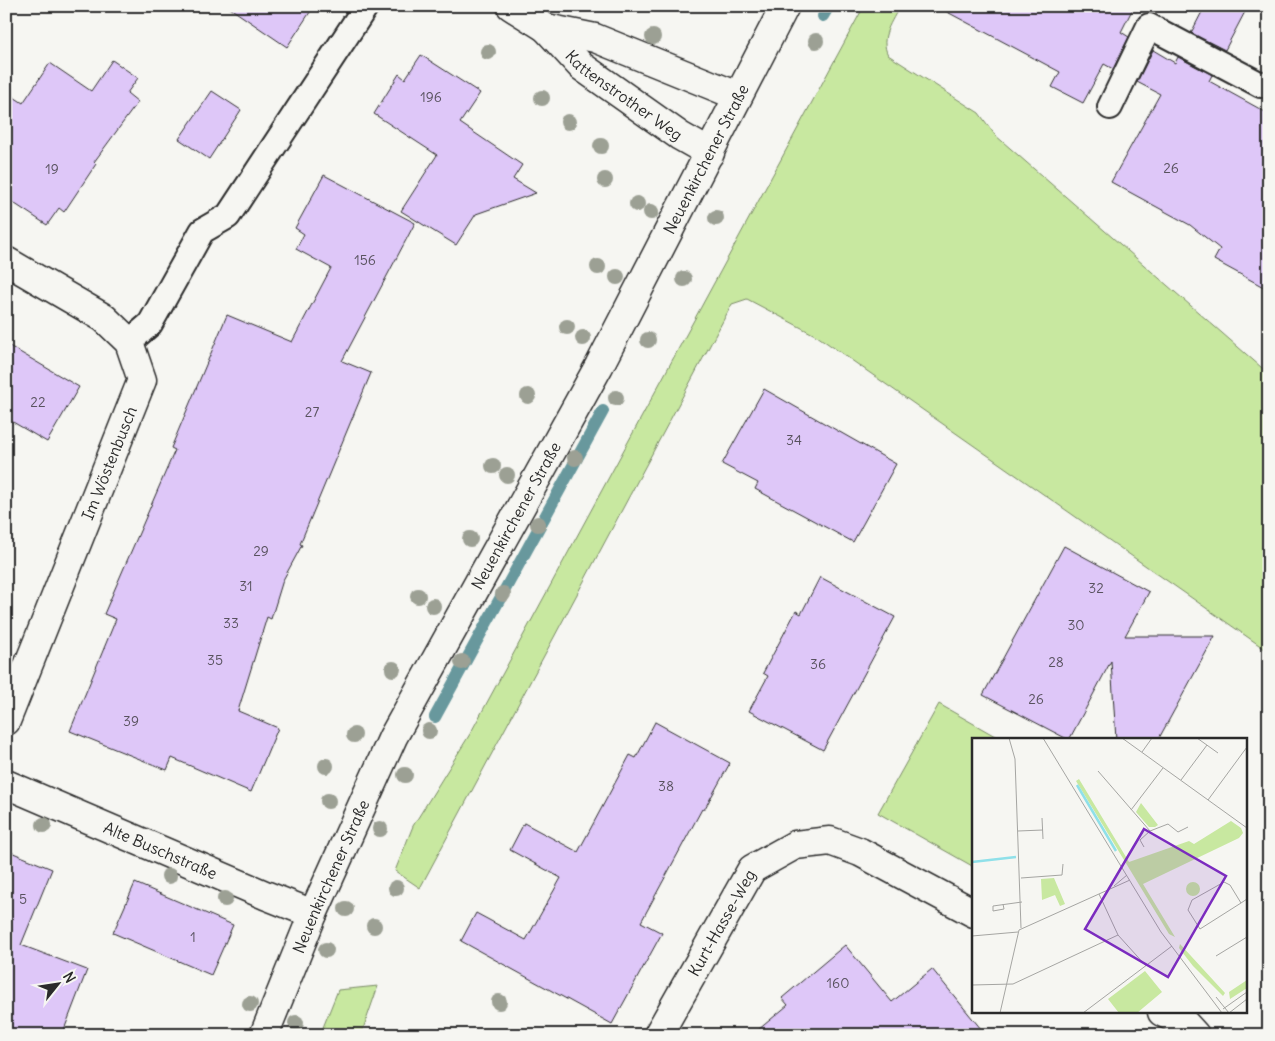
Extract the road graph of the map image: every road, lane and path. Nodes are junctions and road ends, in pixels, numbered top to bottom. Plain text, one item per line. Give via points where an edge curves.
1 (366, 6) edge
2 (511, 6) edge
3 (785, 6) edge
4 (546, 28) junction
5 (1269, 83) edge
6 (738, 96) junction
7 (1110, 107) dead end
8 (710, 153) junction
9 (6, 261) edge
10 (129, 342) junction
11 (6, 721) edge
12 (6, 784) edge
13 (972, 913) edge
14 (313, 914) junction
15 (1166, 1014) edge
16 (264, 1035) edge
17 (658, 1035) edge
18 (1195, 1035) edge

1 - 10 lane via 228,216 202,231 150,324
2 - 4 street, Kattenstrother Weg
3 - 6 street, Neuenkirchener Straße
4 - 6 street, Kattenstrother Weg via 594,38
4 - 8 street, Kattenstrother Weg via 581,66 680,136
5 - 7 lane via 1261,84 1149,26
6 - 8 street, Neuenkirchener Straße
8 - 14 street, Neuenkirchener Straße via 599,366 393,737
9 - 10 street, Im Wöstenbusch via 104,318
10 - 11 street, Im Wöstenbusch via 142,380
12 - 14 street, Alte Buschstraße
13 - 17 street, Kurt-Hasse-Weg via 860,852 830,842 795,845 752,869
14 - 16 street, Neuenkirchener Straße
15 - 18 street via 1185,1024

